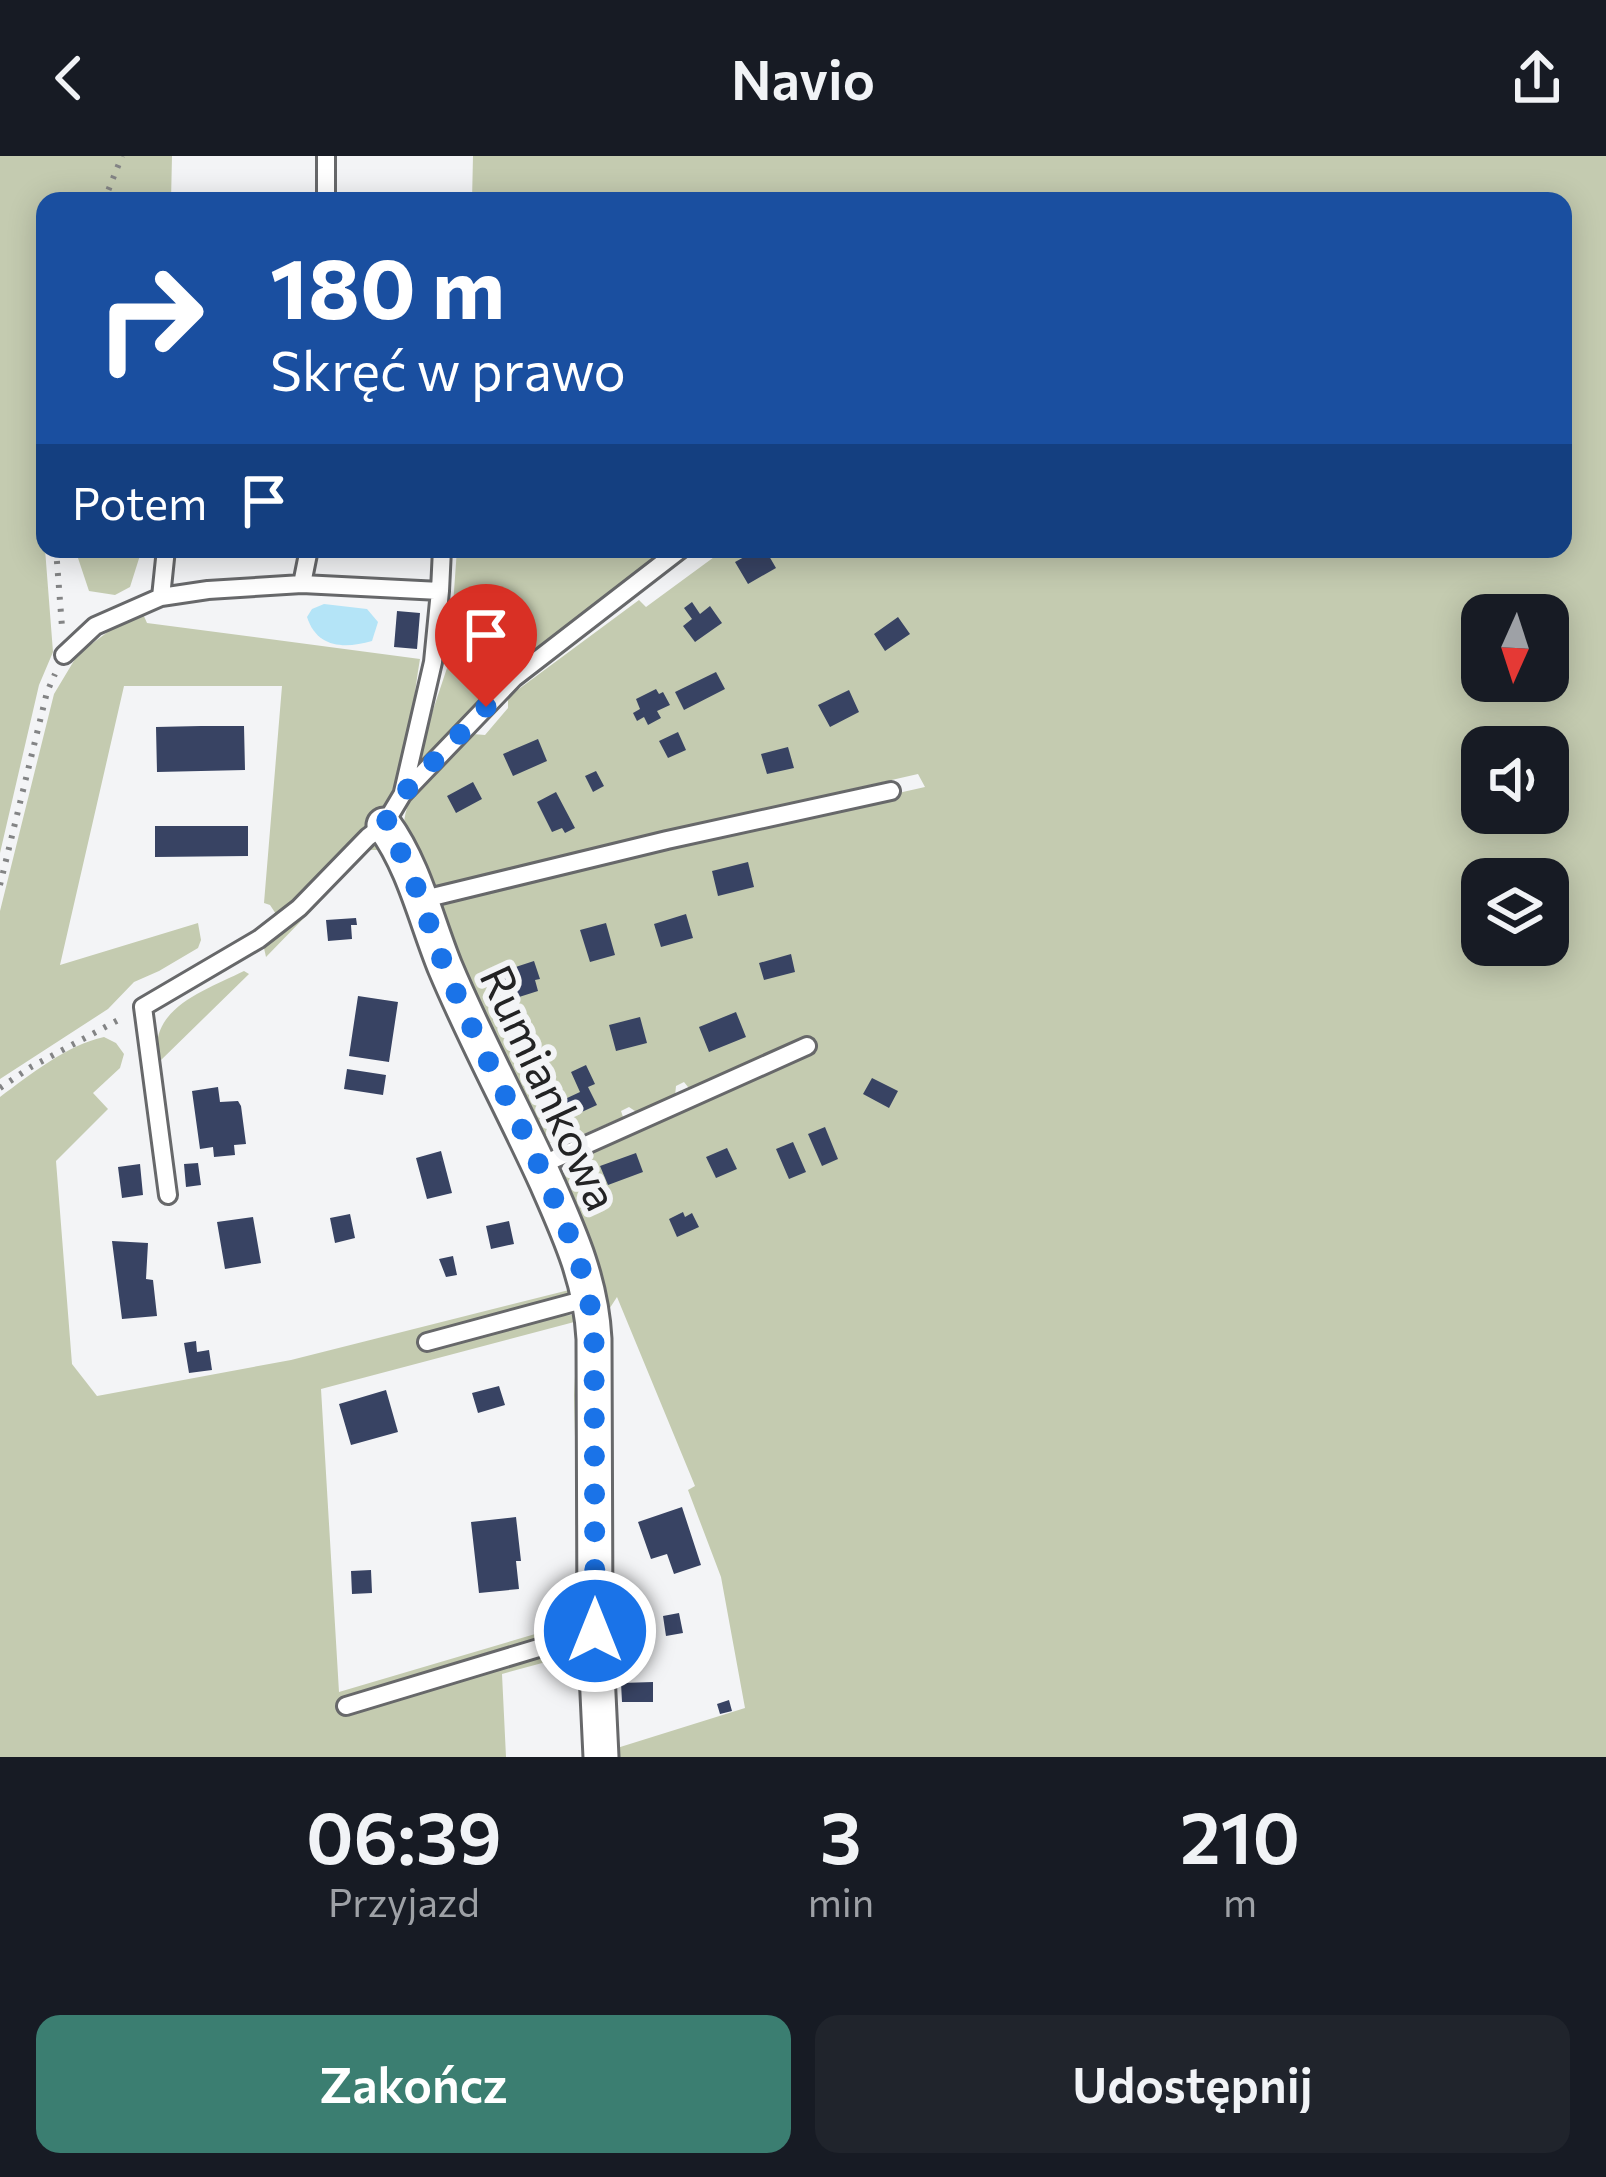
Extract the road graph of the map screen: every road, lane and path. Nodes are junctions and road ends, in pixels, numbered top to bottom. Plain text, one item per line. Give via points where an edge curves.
1 (122, 156) edge
2 (326, 156) edge
3 (108, 192) edge
4 (326, 192) edge
5 (57, 558) edge
6 (165, 558) edge
7 (307, 558) edge
8 (442, 558) edge
9 (669, 558) edge
10 (302, 584) junction
11 (440, 591) junction
12 (161, 597) junction
13 (64, 655) junction
14 (891, 791) dead end
15 (402, 795) junction
16 (384, 825) junction
17 (0, 885) edge
18 (419, 901) junction
19 (143, 1007) junction
20 (807, 1046) dead end
21 (0, 1088) edge
22 (539, 1166) junction
23 (168, 1195) dead end
24 (590, 1298) junction
25 (427, 1342) dead end
26 (595, 1631) junction
27 (346, 1706) dead end
28 (602, 1757) edge

1 - 3 path
2 - 4 lane
5 - 13 path
6 - 12 lane
7 - 10 lane
8 - 11 lane
9 - 15 lane via 514,678
10 - 11 lane
10 - 12 lane
11 - 15 lane via 433,662
12 - 13 lane via 94,626
13 - 17 path via 47,692
14 - 18 lane
15 - 16 lane
16 - 18 street, Rumiankowa
16 - 19 lane via 259,939
18 - 22 street, Rumiankowa
19 - 21 path
19 - 23 lane
20 - 22 lane
22 - 24 street, Rumiankowa
24 - 25 lane
24 - 26 street, Rumiankowa
26 - 27 lane
26 - 28 street, Rumiankowa

